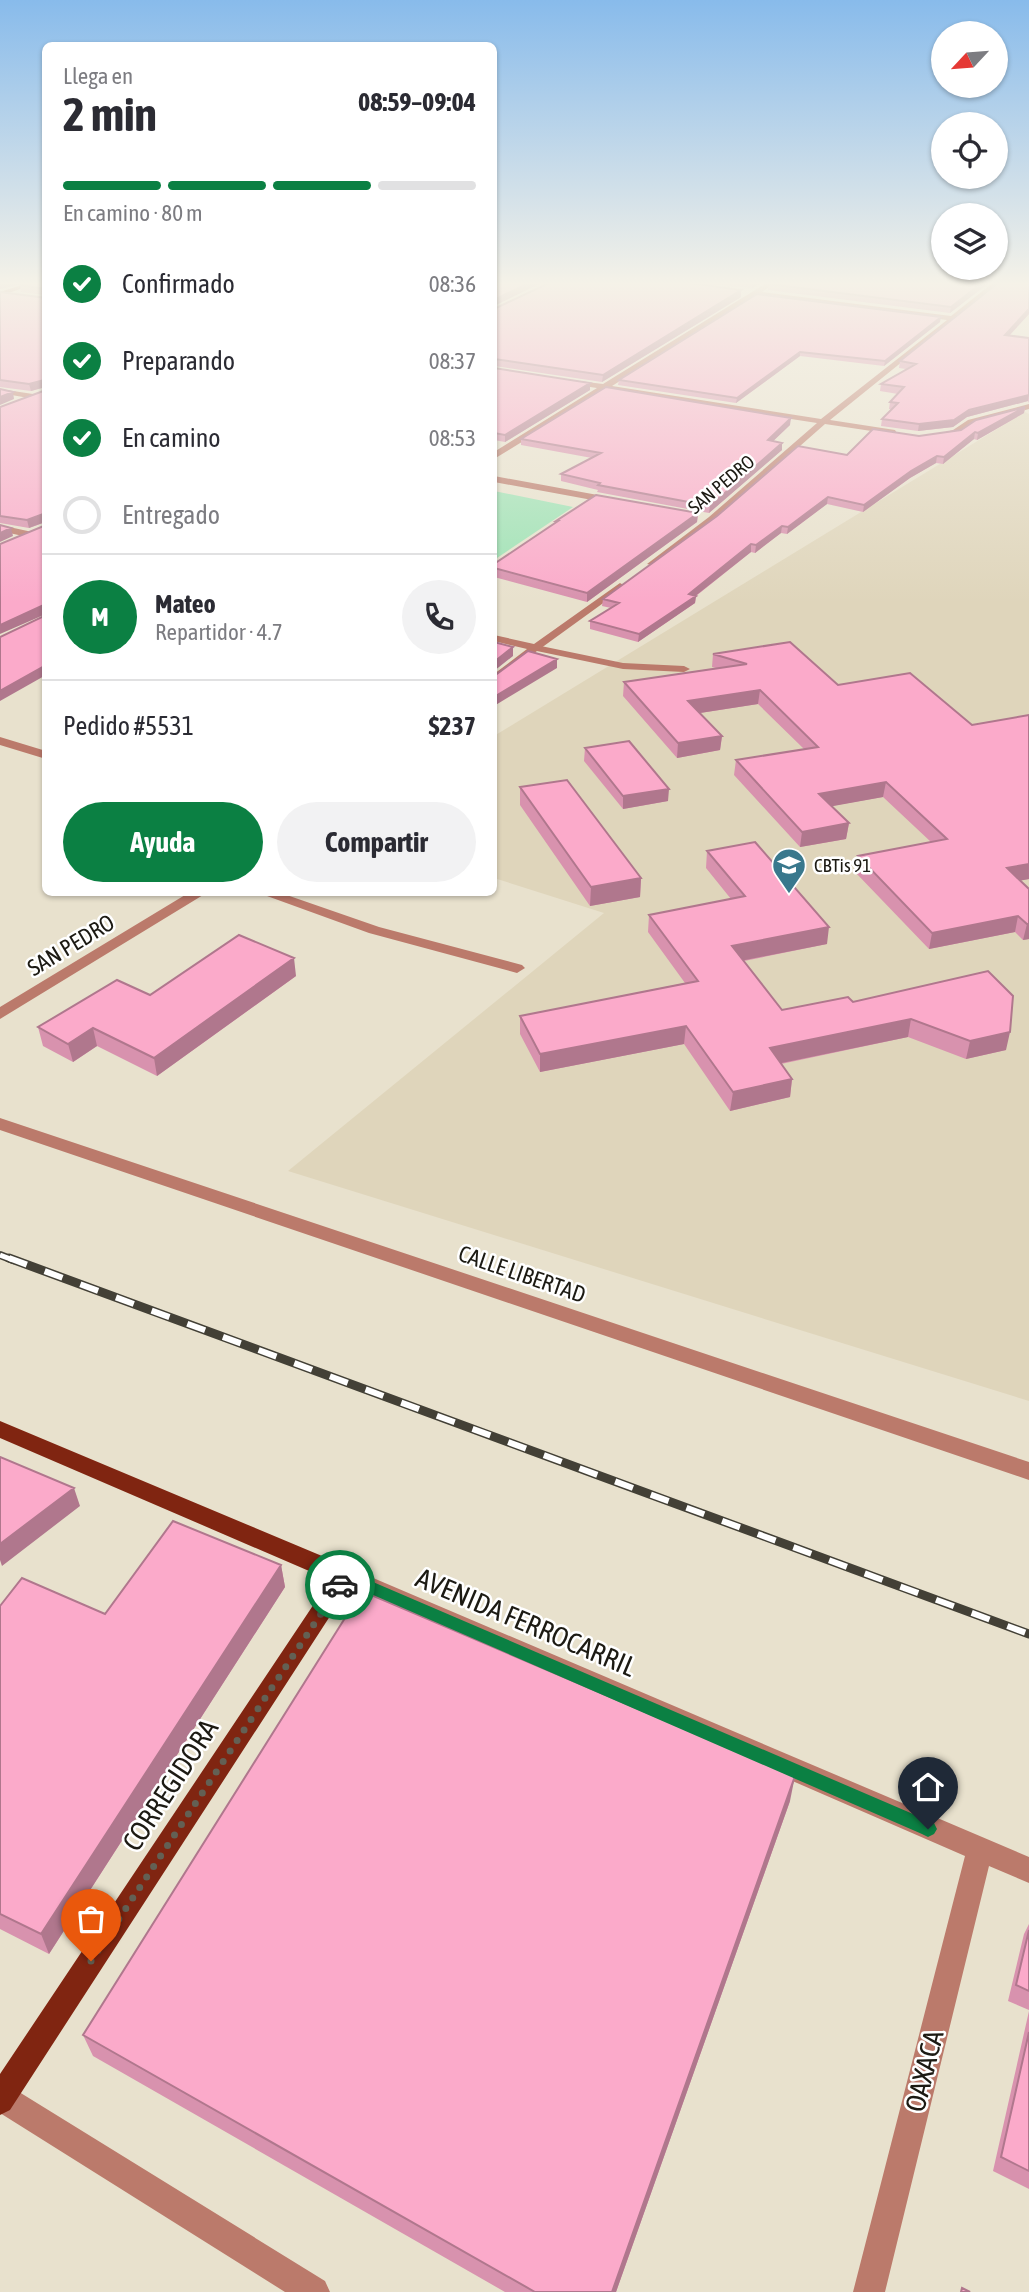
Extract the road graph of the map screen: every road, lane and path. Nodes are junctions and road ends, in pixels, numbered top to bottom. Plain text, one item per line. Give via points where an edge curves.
1 (597, 389) edge
2 (621, 389) edge
3 (864, 389) edge
4 (0, 391) edge
5 (42, 393) edge
6 (31, 397) junction
7 (42, 398) edge
8 (10, 405) edge
9 (1029, 406) edge
10 (824, 421) junction
11 (905, 435) edge
12 (929, 436) edge
13 (497, 454) edge
14 (497, 480) edge
15 (630, 504) edge
16 (698, 517) edge
17 (712, 519) junction
18 (0, 528) edge
19 (42, 529) edge
20 (30, 535) junction
21 (42, 537) edge
22 (10, 544) edge
23 (646, 568) edge
24 (624, 584) edge
25 (497, 639) edge
26 (536, 648) junction
27 (684, 670) edge
28 (497, 678) edge
29 (0, 741) edge
30 (42, 754) edge
31 (194, 896) edge
32 (275, 896) edge
33 (517, 968) dead end
34 (0, 1014) edge
35 (0, 1124) edge
36 (0, 1429) edge
37 (1029, 1471) edge
38 (345, 1576) junction
39 (979, 1850) junction
40 (1029, 1870) edge
41 (1, 2098) edge
42 (314, 2292) edge
43 (869, 2292) edge

1 - 13 street
2 - 10 street
3 - 10 street, SAN PEDRO
4 - 6 street
5 - 6 street
6 - 7 street
6 - 8 street
9 - 12 street via 971,422 956,432
10 - 11 street
10 - 17 street, SAN PEDRO
14 - 15 street
16 - 17 street
17 - 23 street, SAN PEDRO
18 - 20 street
19 - 20 street
20 - 21 street
20 - 22 street
24 - 26 street
25 - 26 street
26 - 27 street via 623,666
26 - 28 street
29 - 30 street
31 - 34 street, SAN PEDRO
32 - 33 street via 374,930
35 - 37 street, CALLE LIBERTAD
36 - 38 main road, AVENIDA FERROCARRIL
38 - 39 street, AVENIDA FERROCARRIL
38 - 41 main road, CORREGIDORA
39 - 40 street, AVENIDA FERROCARRIL
39 - 43 street, OAXACA
41 - 42 street

